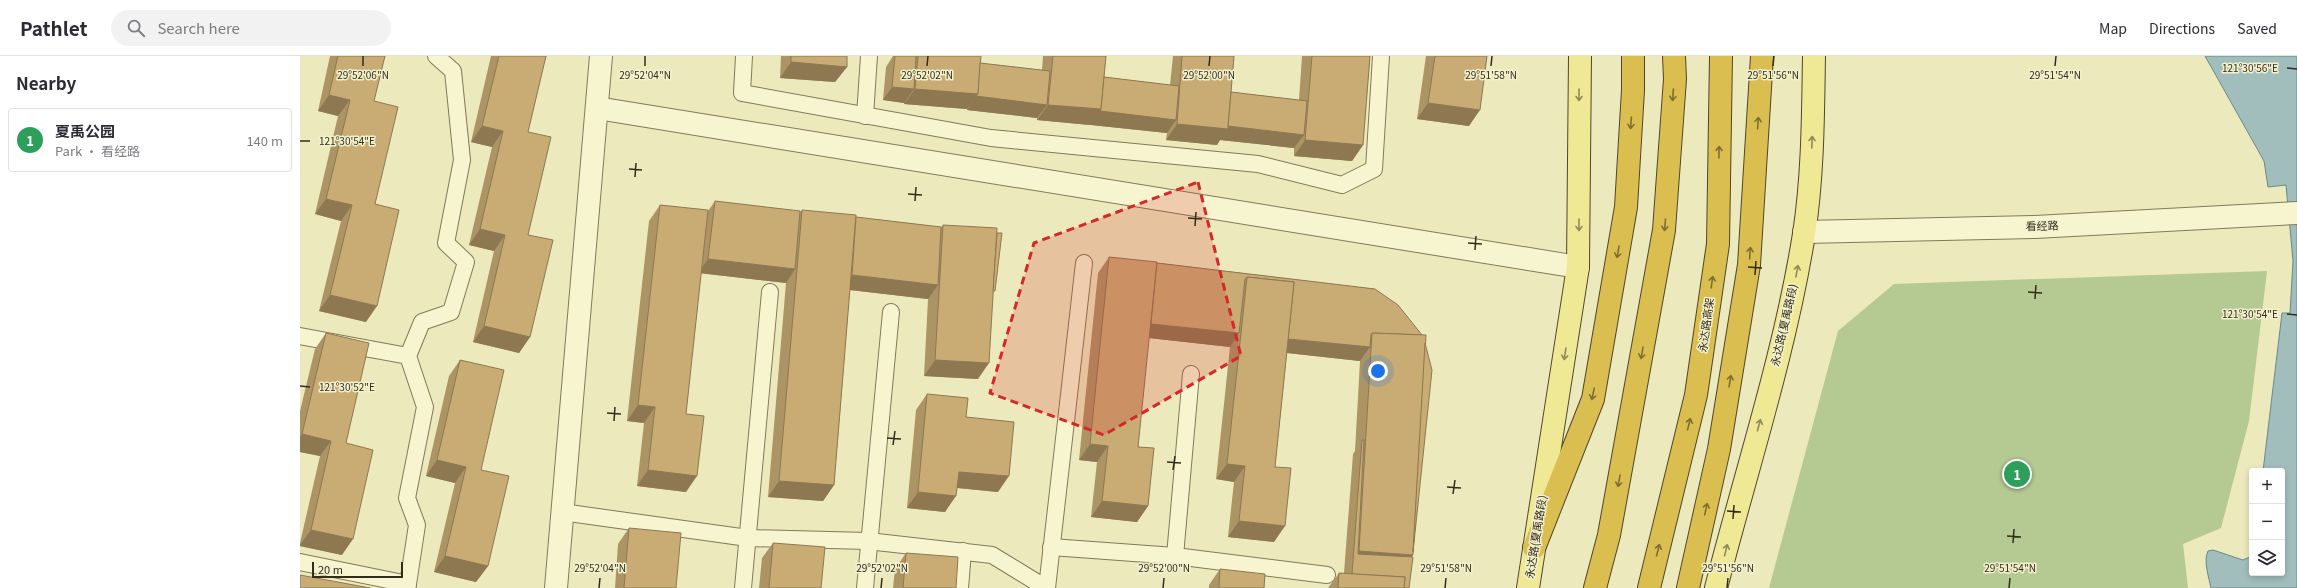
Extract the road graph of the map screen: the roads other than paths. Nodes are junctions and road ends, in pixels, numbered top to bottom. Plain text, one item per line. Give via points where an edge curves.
1 (436, 56) edge
2 (601, 56) edge
3 (744, 56) edge
4 (869, 56) edge
5 (1381, 56) edge
6 (1580, 56) edge
7 (1633, 56) edge
8 (1674, 56) edge
9 (1721, 56) edge
10 (1762, 56) edge
11 (1814, 56) edge
12 (597, 108) junction
13 (864, 116) junction
14 (2288, 213) edge
15 (1804, 232) junction
16 (1084, 263) dead end
17 (1578, 267) junction
18 (770, 292) dead end
19 (890, 312) dead end
20 (300, 336) edge
21 (408, 356) junction
22 (1191, 374) dead end
23 (562, 512) junction
24 (748, 538) junction
25 (868, 541) junction
26 (1051, 547) junction
27 (1534, 548) junction
28 (962, 551) junction
29 (1175, 556) junction
30 (300, 562) edge
31 (1327, 575) dead end
32 (407, 586) edge
33 (556, 588) edge
34 (743, 588) edge
35 (865, 588) edge
36 (960, 588) edge
37 (1046, 588) edge
38 (1528, 588) edge
39 (1595, 588) edge
40 (1649, 588) edge
41 (1688, 588) edge
42 (1716, 588) edge

1 - 21 lane via 453,71 462,160 446,243 466,262 451,312 422,322
2 - 12 street
3 - 13 lane via 742,93
4 - 13 lane
5 - 13 lane via 1374,169 1342,185 1258,164 990,138
6 -> 17 main road, 永达路(夏禹路段)
7 -> 27 highway via 1634,90 1626,207 1593,399
8 -> 39 highway via 1675,79 1664,230 1609,535
40 -> 9 highway, 永达路高架 via 1696,395 1718,244
41 -> 10 highway via 1719,449 1749,265
15 -> 11 main road, 永达路(夏禹路段) via 1812,150
12 - 17 street
12 - 23 street
14 - 15 street, 看经路 via 2035,227
42 -> 15 main road, 永达路(夏禹路段) via 1776,363
16 - 26 lane
17 -> 27 main road, 永达路(夏禹路段)
18 - 24 lane
19 - 25 lane
20 - 21 lane
21 - 32 lane via 425,407 407,498 417,525
22 - 29 lane
23 - 24 lane
23 - 33 street
24 - 25 lane
24 - 34 lane
25 - 28 lane
25 - 35 lane
26 - 29 lane
26 - 37 lane
27 - 38 main road, 永达路(夏禹路段)
28 - 36 lane
28 - 37 lane via 992,555
29 - 31 lane
30 - 32 lane

